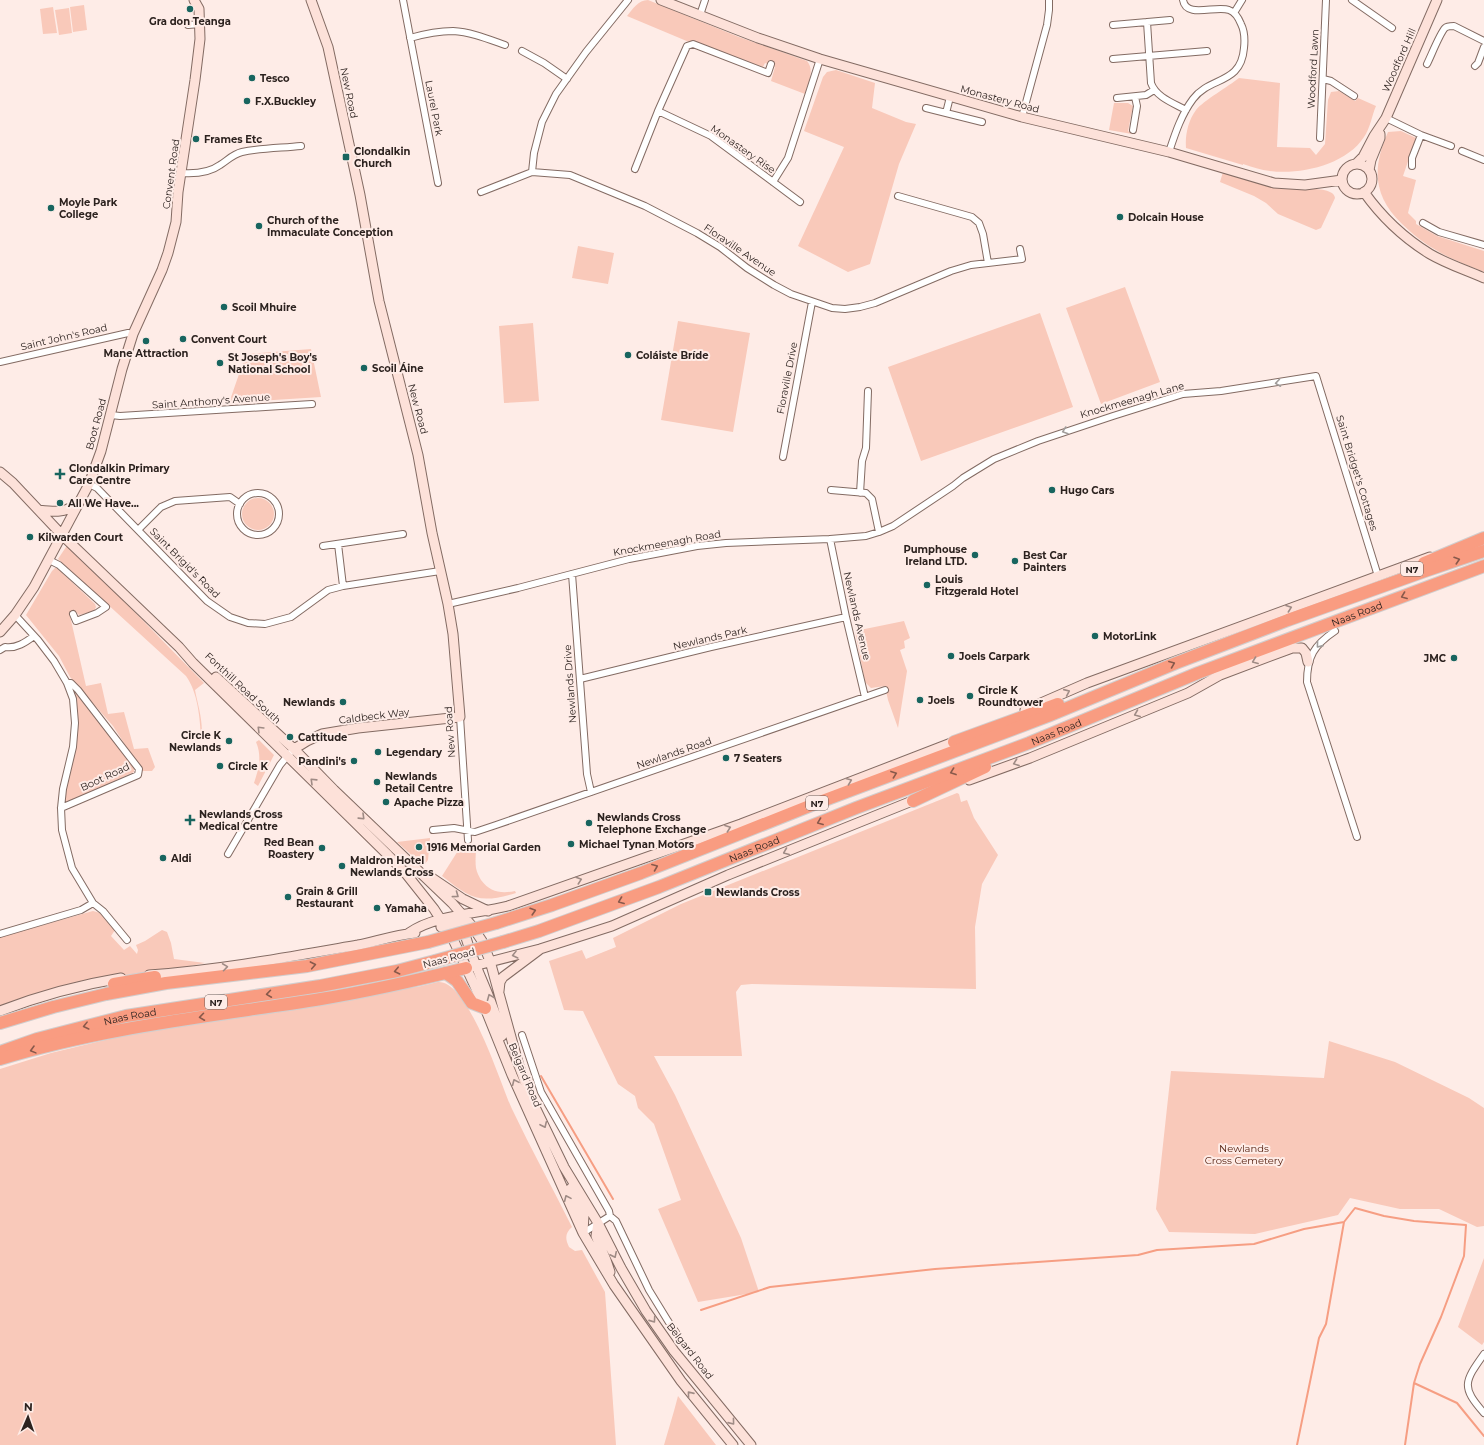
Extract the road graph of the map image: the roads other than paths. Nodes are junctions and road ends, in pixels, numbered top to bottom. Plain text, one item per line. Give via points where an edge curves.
1 (194, 0) edge
2 (204, 0) edge
3 (311, 0) edge
4 (403, 0) edge
5 (628, 0) edge
6 (661, 0) edge
7 (705, 0) edge
8 (1049, 0) edge
9 (1183, 0) edge
10 (1242, 0) edge
11 (1326, 0) edge
12 (1352, 0) edge
13 (1437, 0) edge
14 (199, 9) junction
15 (1234, 14) junction
16 (700, 15) junction
17 (1170, 20) dead end
18 (1147, 22) junction
19 (200, 24) junction
20 (188, 25) dead end
21 (1113, 25) dead end
22 (1392, 28) dead end
23 (410, 38) junction
24 (1484, 41) edge
25 (505, 45) dead end
26 (1484, 47) edge
27 (522, 51) dead end
28 (1208, 51) dead end
29 (1149, 56) junction
30 (820, 59) junction
31 (1113, 59) dead end
32 (771, 64) dead end
33 (1428, 64) dead end
34 (1475, 66) dead end
35 (567, 78) junction
36 (1323, 79) junction
37 (1154, 90) junction
38 (1354, 96) dead end
39 (950, 97) junction
40 (1135, 97) junction
41 (1117, 98) dead end
42 (926, 108) dead end
43 (1186, 110) junction
44 (658, 111) junction
45 (946, 113) junction
46 (1022, 117) junction
47 (1386, 118) junction
48 (982, 122) dead end
49 (1380, 129) junction
50 (1133, 130) dead end
51 (1421, 135) junction
52 (1320, 138) dead end
53 (301, 146) dead end
54 (1451, 146) dead end
55 (1462, 151) dead end
56 (1170, 152) junction
57 (1484, 160) edge
58 (1356, 164) junction
59 (1412, 166) dead end
60 (635, 169) dead end
61 (1369, 170) junction
62 (532, 172) junction
63 (181, 173) junction
64 (1342, 180) junction
65 (773, 182) junction
66 (438, 183) dead end
67 (481, 192) dead end
68 (1364, 192) junction
69 (898, 196) dead end
70 (800, 202) dead end
71 (1423, 223) dead end
72 (1484, 245) edge
73 (1020, 248) dead end
74 (988, 263) junction
75 (1484, 278) edge
76 (812, 302) junction
77 (133, 334) junction
78 (0, 362) edge
79 (1316, 376) joint
80 (868, 391) dead end
81 (312, 404) dead end
82 (111, 415) junction
83 (783, 457) dead end
84 (0, 472) edge
85 (89, 484) junction
86 (953, 486) joint
87 (831, 490) dead end
88 (860, 493) junction
89 (78, 504) junction
90 (240, 504) junction
91 (39, 510) junction
92 (138, 530) junction
93 (879, 532) junction
94 (403, 534) dead end
95 (62, 535) junction
96 (1484, 538) edge
97 (830, 539) junction
98 (338, 544) junction
99 (323, 546) dead end
100 (1484, 551) edge
101 (49, 560) junction
102 (1484, 566) edge
103 (440, 571) junction
104 (572, 574) junction
105 (1378, 576) junction
106 (343, 586) junction
107 (1342, 602) junction
108 (448, 604) junction
109 (1357, 613) junction
110 (73, 614) dead end
111 (15, 615) junction
112 (846, 617) junction
113 (1335, 631) joint
114 (0, 632) edge
115 (34, 636) junction
116 (0, 650) edge
117 (1308, 662) junction
118 (1136, 679) junction
119 (580, 680) junction
120 (67, 683) junction
121 (885, 690) dead end
122 (865, 697) junction
123 (460, 718) junction
124 (954, 742) junction
125 (1029, 743) junction
126 (291, 753) junction
127 (591, 792) junction
128 (914, 801) junction
129 (61, 808) junction
130 (432, 830) dead end
131 (468, 830) junction
132 (1357, 837) dead end
133 (468, 840) dead end
134 (228, 854) dead end
135 (412, 865) junction
136 (429, 902) junction
137 (93, 903) junction
138 (489, 911) junction
139 (466, 920) junction
140 (444, 923) junction
141 (425, 925) junction
142 (0, 934) edge
143 (409, 934) junction
144 (127, 940) dead end
145 (540, 949) junction
146 (490, 961) junction
147 (471, 966) junction
148 (186, 972) junction
149 (446, 973) junction
150 (499, 996) junction
151 (485, 1008) junction
152 (0, 1011) edge
153 (0, 1017) edge
154 (0, 1023) edge
155 (522, 1035) dead end
156 (0, 1052) edge
157 (0, 1059) edge
158 (507, 1062) junction
159 (564, 1167) junction
160 (610, 1216) junction
161 (598, 1223) junction
162 (582, 1233) junction
163 (614, 1284) junction
164 (677, 1334) dead end
165 (1484, 1354) edge
166 (1484, 1413) edge
167 (733, 1445) edge
168 (751, 1445) edge

1 - 14 main road
2 - 14 main road
3 - 103 main road, New Road via 328,47 361,201 379,301 418,455
4 - 23 street, Laurel Park
5 - 35 street
6 - 16 main road, Monastery Road
7 - 16 street
8 - 46 street via 1047,25
9 - 15 street via 1188,9 1229,10
10 - 15 street
11 - 36 street, Woodford Lawn
12 - 22 street
13 - 47 main road, Woodford Hill
14 - 19 main road, Convent Road
15 - 43 street via 1242,24 1245,34 1243,59 1231,75 1193,98
16 - 30 main road, Monastery Road
17 - 18 street
18 - 21 street
18 - 29 street
19 - 20 street
19 - 63 main road, Convent Road via 197,70
23 - 25 street via 453,31
23 - 66 street, Laurel Park
24 - 33 street via 1454,26 1445,28
26 - 34 street
27 - 35 street
28 - 29 street
29 - 31 street
29 - 37 street
30 - 39 main road, Monastery Road
30 - 65 street, Monastery Rise via 788,158
32 - 44 street via 768,72 693,44 687,46
35 - 62 street via 542,122
36 - 38 street via 1331,81
36 - 52 street, Woodford Lawn
37 - 40 street
37 - 43 street
39 - 45 street
39 - 46 main road, Monastery Road
40 - 41 street
40 - 50 street via 1137,106
42 - 45 street
43 - 56 street
44 - 60 street
44 - 65 street, Monastery Rise via 710,136
45 - 48 street
46 - 56 main road, Monastery Road
47 - 49 main road, Woodford Hill
47 - 51 street
49 - 58 main road, Woodford Hill via 1364,157
49 - 61 main road, Woodford Hill via 1380,138
51 - 54 street
51 - 59 street via 1412,158
53 - 63 street via 241,152 210,170 193,174
55 - 57 street
56 - 64 main road, Monastery Road via 1274,183 1305,184
58 - 61 main road via 1362,164
58 - 64 main road via 1347,167
61 - 68 main road via 1371,185
62 - 67 street, Floraville Avenue
62 - 76 street, Floraville Avenue via 570,175 646,206 720,247 774,285
63 - 77 main road, Convent Road via 176,222 168,253
64 - 68 main road via 1344,188 1351,193
65 - 70 street, Monastery Rise
68 - 75 main road via 1407,238 1430,254
69 - 74 street via 972,217 979,223
71 - 72 street via 1439,232
73 - 74 street, Floraville Avenue via 1022,259
74 - 76 street, Floraville Avenue via 951,271 860,307 832,308
76 - 83 street, Floraville Drive
77 - 78 street, Saint John's Road via 128,333
77 - 82 main road, Boot Road
79 -> 86 street, Knockmeenagh Lane via 1228,390 1183,394 1038,441 994,459
79 - 105 street, Saint Bridget's Cottages
80 - 88 street via 866,448 862,461
81 - 82 street, Saint Anthony's Avenue
82 - 85 main road, Boot Road
84 - 91 main road, Fonthill Road South
85 - 89 main road, Boot Road
85 - 92 street, Saint Brigid's Road via 97,488
86 - 93 street, Knockmeenagh Road via 893,526
87 - 88 street
88 - 93 street via 866,493 872,499
89 - 91 main road via 60,512
89 - 95 main road, Boot Road
90 - 90 street via 250,495 269,496 279,513 275,526 259,535 247,531 237,516
90 - 92 street via 230,498 175,501 160,507
91 - 95 main road, Fonthill Road South
92 - 106 street, Saint Brigid's Road via 207,601 230,617 248,624 265,624 291,617 328,590
93 - 97 street, Knockmeenagh Road via 866,536
94 - 98 street
95 - 101 main road, Boot Road
95 - 126 main road, Fonthill Road South via 179,647 198,660
96 - 105 main road
96 - 107 highway, N7
97 - 104 street, Knockmeenagh Road via 697,546 629,558
97 - 112 street, Newlands Avenue
98 - 99 street
98 - 106 street
107 -> 100 highway, Naas Road / N7
101 - 110 street via 59,565 106,607 76,621
101 - 111 main road, Boot Road
102 -> 109 highway, Naas Road / N7
103 - 106 street, Saint Brigid's Road
103 - 108 main road, New Road
104 - 108 street, Knockmeenagh Road
104 - 119 street, Newlands Drive
124 -> 105 main road via 1087,683
118 -> 107 highway, Naas Road / N7
108 - 123 main road, New Road via 454,641
109 - 113 highway, N7
109 - 125 highway, Naas Road / N7 via 1198,673
111 - 114 main road, Boot Road
111 - 115 street, Boot Road
112 - 119 street, Newlands Park
112 - 122 street, Newlands Avenue
113 -> 117 street via 1316,648
115 - 116 street via 26,642
115 - 120 street, Boot Road via 54,661
117 -> 128 main road via 1306,652 1302,648 1292,648 1220,675 1188,693 1037,755
117 - 132 street via 1307,682
118 - 124 highway, N7
154 -> 118 highway, Naas Road / N7, bridge via 106,994 166,983 307,966 428,942 496,922 634,876 817,803 1041,719
119 - 127 street, Newlands Drive via 587,774
120 - 129 street, Boot Road via 73,699 75,723 73,748
120 - 129 street, Boot Road via 71,683 78,690 139,769 138,775
121 - 122 street, Newlands Road
122 - 127 street, Newlands Road
123 - 126 main road, Caldbeck Way via 322,734
123 - 131 street, New Road
138 -> 124 main road via 692,842
125 - 128 highway via 980,770
125 -> 156 highway, Naas Road / N7, bridge via 856,808 652,890 503,942 397,971 320,986 126,1016 37,1039
126 - 134 street via 280,765
126 -> 135 main road, Fonthill Road South via 334,790
136 -> 126 main road, Fonthill Road South
127 - 131 street, Newlands Road via 475,832
128 -> 145 main road via 721,878 612,926
129 - 137 street, Boot Road via 62,830 72,868
130 - 131 street, Newlands Road
131 - 133 street, New Road
135 -> 138 main road via 463,900
135 - 139 main road, Fonthill Road South
136 - 140 main road, Fonthill Road South
136 - 141 main road via 430,914
137 - 142 street via 81,910
137 - 144 street, Boot Road
138 - 139 main road via 477,913
139 - 140 main road
139 - 146 main road, Belgard Road via 482,941
139 - 147 main road via 463,927
140 - 141 main road
140 - 143 main road
140 - 147 main road, Belgard Road
141 - 143 main road
148 -> 143 main road via 311,953
145 -> 146 main road
145 - 150 main road via 503,977
146 - 147 main road
146 - 150 main road, Belgard Road
147 - 149 highway
147 - 151 main road, Belgard Road
158 -> 147 main road via 492,1002
148 - 152 main road via 110,980 46,995
148 - 153 highway via 100,987 43,1002
149 - 151 highway via 456,981 472,1003
149 -> 157 highway via 322,998 114,1031
150 -> 159 main road, Belgard Road via 519,1066 533,1103
151 - 158 main road, Belgard Road
155 - 160 street, Belgard Road via 541,1092
162 -> 158 main road, Belgard Road
159 - 161 main road, Belgard Road
159 - 162 main road, Belgard Road via 566,1178 584,1215
160 - 161 street
160 - 164 street, Belgard Road via 616,1221 649,1290
161 - 162 street
161 - 163 main road, Belgard Road via 596,1236
161 -> 168 main road, Belgard Road via 646,1311 674,1351
162 - 163 main road, Belgard Road
167 -> 163 main road, Belgard Road via 680,1381
165 - 166 street via 1471,1372 1468,1382 1469,1394

